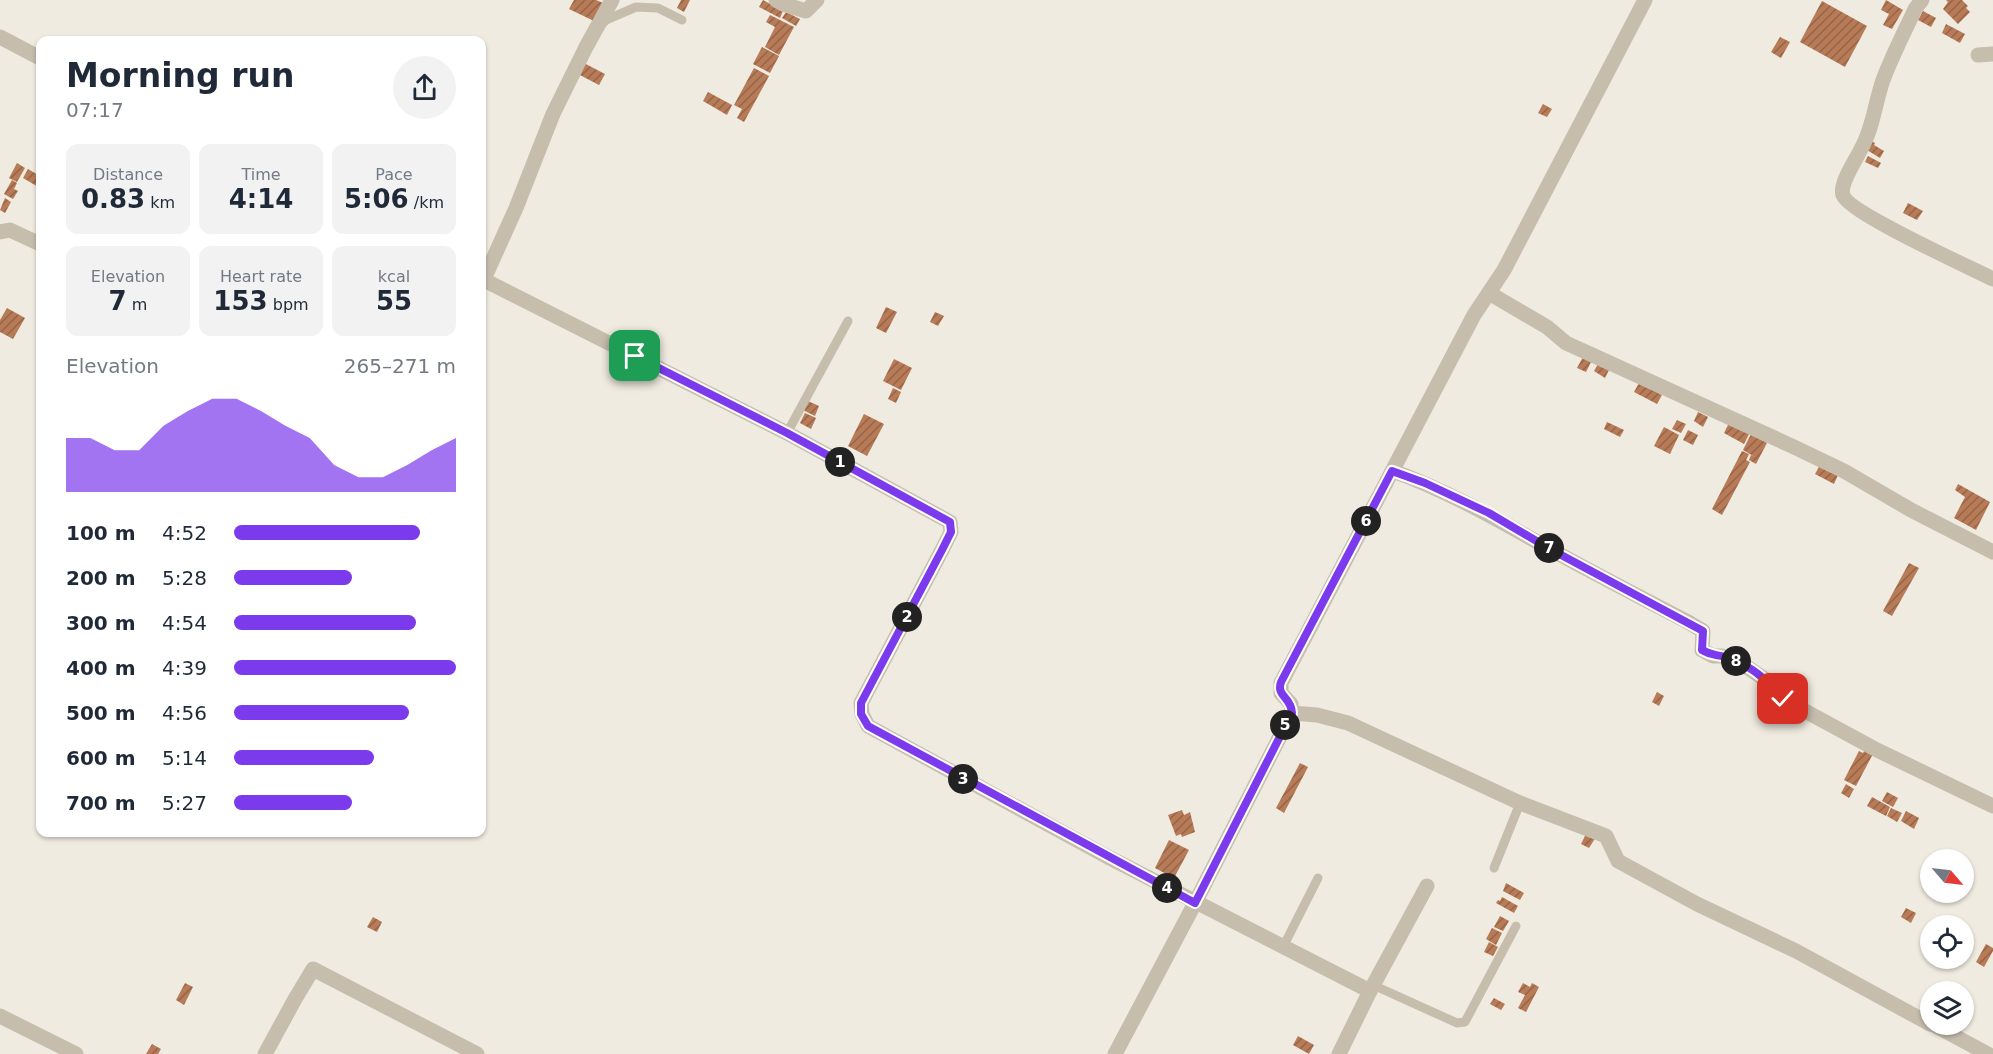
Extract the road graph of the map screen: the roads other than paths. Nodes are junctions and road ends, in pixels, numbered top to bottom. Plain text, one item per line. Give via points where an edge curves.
1 (612, 0) edge
2 (776, 0) edge
3 (817, 0) edge
4 (1645, 0) edge
5 (1922, 0) edge
6 (682, 20) dead end
7 (596, 30) junction
8 (0, 37) edge
9 (36, 56) edge
10 (0, 232) edge
11 (36, 242) edge
12 (486, 273) edge
13 (1993, 279) edge
14 (486, 281) edge
15 (1489, 293) junction
16 (848, 321) dead end
17 (787, 433) junction
18 (1392, 471) junction
19 (1993, 552) edge
20 (1288, 703) junction
21 (1520, 803) junction
22 (1993, 806) edge
23 (1494, 868) dead end
24 (1318, 878) dead end
25 (1427, 886) dead end
26 (1195, 903) junction
27 (1516, 926) dead end
28 (1283, 947) junction
29 (1371, 988) junction
30 (0, 1016) edge
31 (1920, 1018) edge
32 (1952, 1035) edge
33 (76, 1054) edge
34 (265, 1054) edge
35 (477, 1054) edge
36 (1115, 1054) edge
37 (1339, 1054) edge
38 (1988, 1054) edge

1 - 7 street
2 - 3 street via 806,10
4 - 15 street
5 - 13 street via 1883,80 1867,139 1847,176 1843,196 1873,218
6 - 7 lane via 658,8 636,7 606,20
7 - 12 street via 553,114
8 - 9 street
10 - 11 street via 10,230
14 - 17 street
15 - 18 street
15 - 19 street via 1547,327 1566,343 1814,456
16 - 17 lane
17 - 26 street via 950,522 951,532 861,703 861,714 868,726
18 - 20 street via 1281,682 1279,687
18 - 22 street via 1489,513 1688,622 1703,631 1702,650 1713,657 1741,663 1769,682 1783,699
20 - 21 street via 1348,723
20 - 26 street
21 - 23 lane
21 - 31 street via 1606,836 1618,861
24 - 28 lane
25 - 29 street
26 - 28 street
26 - 36 street
27 - 29 lane via 1465,1022 1457,1023
28 - 29 street
29 - 37 street
30 - 33 street
32 - 38 street
34 - 35 street via 314,969

